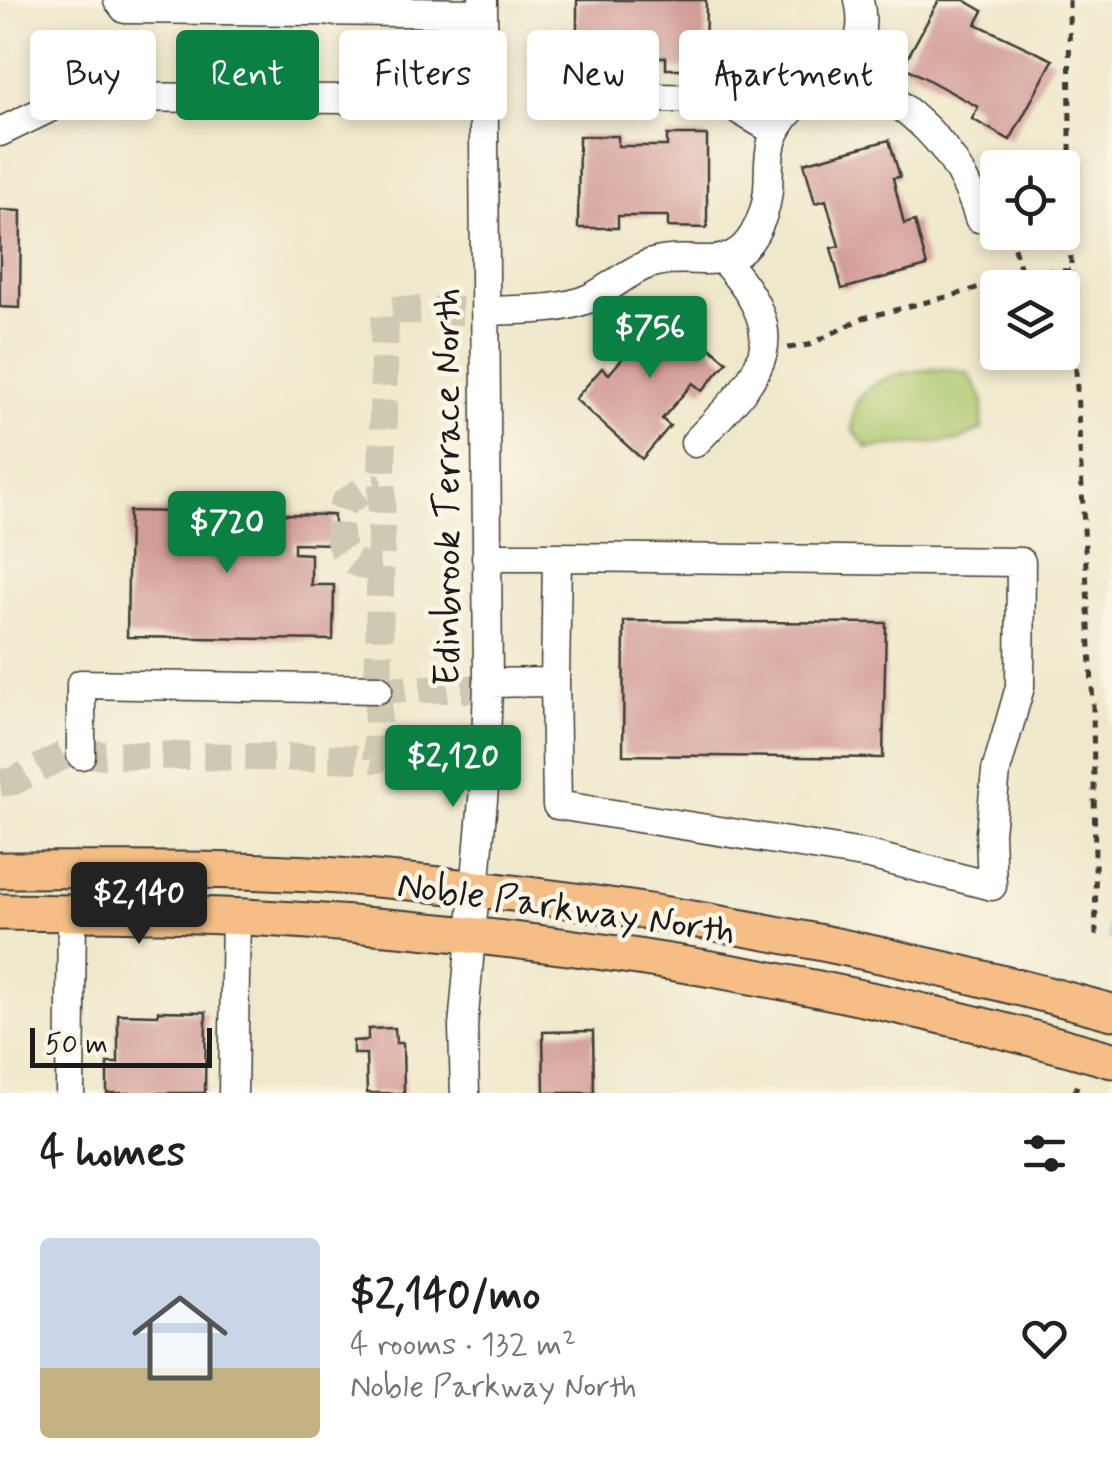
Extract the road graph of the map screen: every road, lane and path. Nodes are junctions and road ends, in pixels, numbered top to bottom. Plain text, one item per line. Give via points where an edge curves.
1 (118, 0) edge
2 (859, 0) edge
3 (1068, 0) edge
4 (175, 5) edge
5 (483, 6) edge
6 (860, 30) edge
7 (659, 98) edge
8 (339, 99) edge
9 (908, 109) edge
10 (484, 120) edge
11 (783, 120) edge
12 (4, 122) edge
13 (775, 131) junction
14 (979, 218) dead end
15 (1015, 250) edge
16 (724, 261) junction
17 (1021, 270) edge
18 (1071, 270) edge
19 (980, 286) edge
20 (485, 311) junction
21 (765, 346) junction
22 (1076, 370) edge
23 (695, 443) dead end
24 (486, 557) junction
25 (558, 557) junction
26 (555, 682) junction
27 (488, 683) junction
28 (378, 689) tunnel mouth
29 (81, 755) dead end
30 (0, 870) edge
31 (473, 889) junction
32 (0, 912) edge
33 (72, 913) junction
34 (236, 916) junction
35 (469, 935) junction
36 (1096, 936) dead end
37 (1112, 1012) edge
38 (1112, 1060) edge
39 (1079, 1078) dead end
40 (70, 1093) edge
41 (232, 1093) edge
42 (465, 1093) edge
43 (1074, 1093) edge

1 - 4 street via 125,8
2 - 6 street
3 - 18 path
4 - 5 street
7 - 13 street via 732,106
8 - 12 street via 90,97
9 - 14 street via 962,170
10 - 20 street, Edinbrook Terrace North
11 - 13 street
13 - 16 street via 764,213 739,251
15 - 17 path
16 - 20 street via 651,263 578,303
16 - 21 street via 754,302
19 - 21 path via 862,318 809,345
20 - 24 street, Edinbrook Terrace North
21 - 23 street via 760,370
22 - 36 path
24 - 25 street
24 - 27 street, Edinbrook Terrace North
25 - 26 street
25 - 26 street via 1022,562 1020,687 996,771 992,886 869,855 558,805
26 - 27 street
27 - 31 street, Edinbrook Terrace North
28 - 29 street via 81,684
30 - 31 main road, Noble Parkway North via 216,870
31 - 35 street, Edinbrook Terrace North
31 - 37 main road, Noble Parkway North via 821,942
32 - 33 main road, Noble Parkway North
33 - 34 main road, Noble Parkway North
33 - 40 street
34 - 35 main road, Noble Parkway North
34 - 41 street
35 - 38 main road, Noble Parkway North via 783,982
35 - 42 street, Edinbrook Terrace North
39 - 43 path

